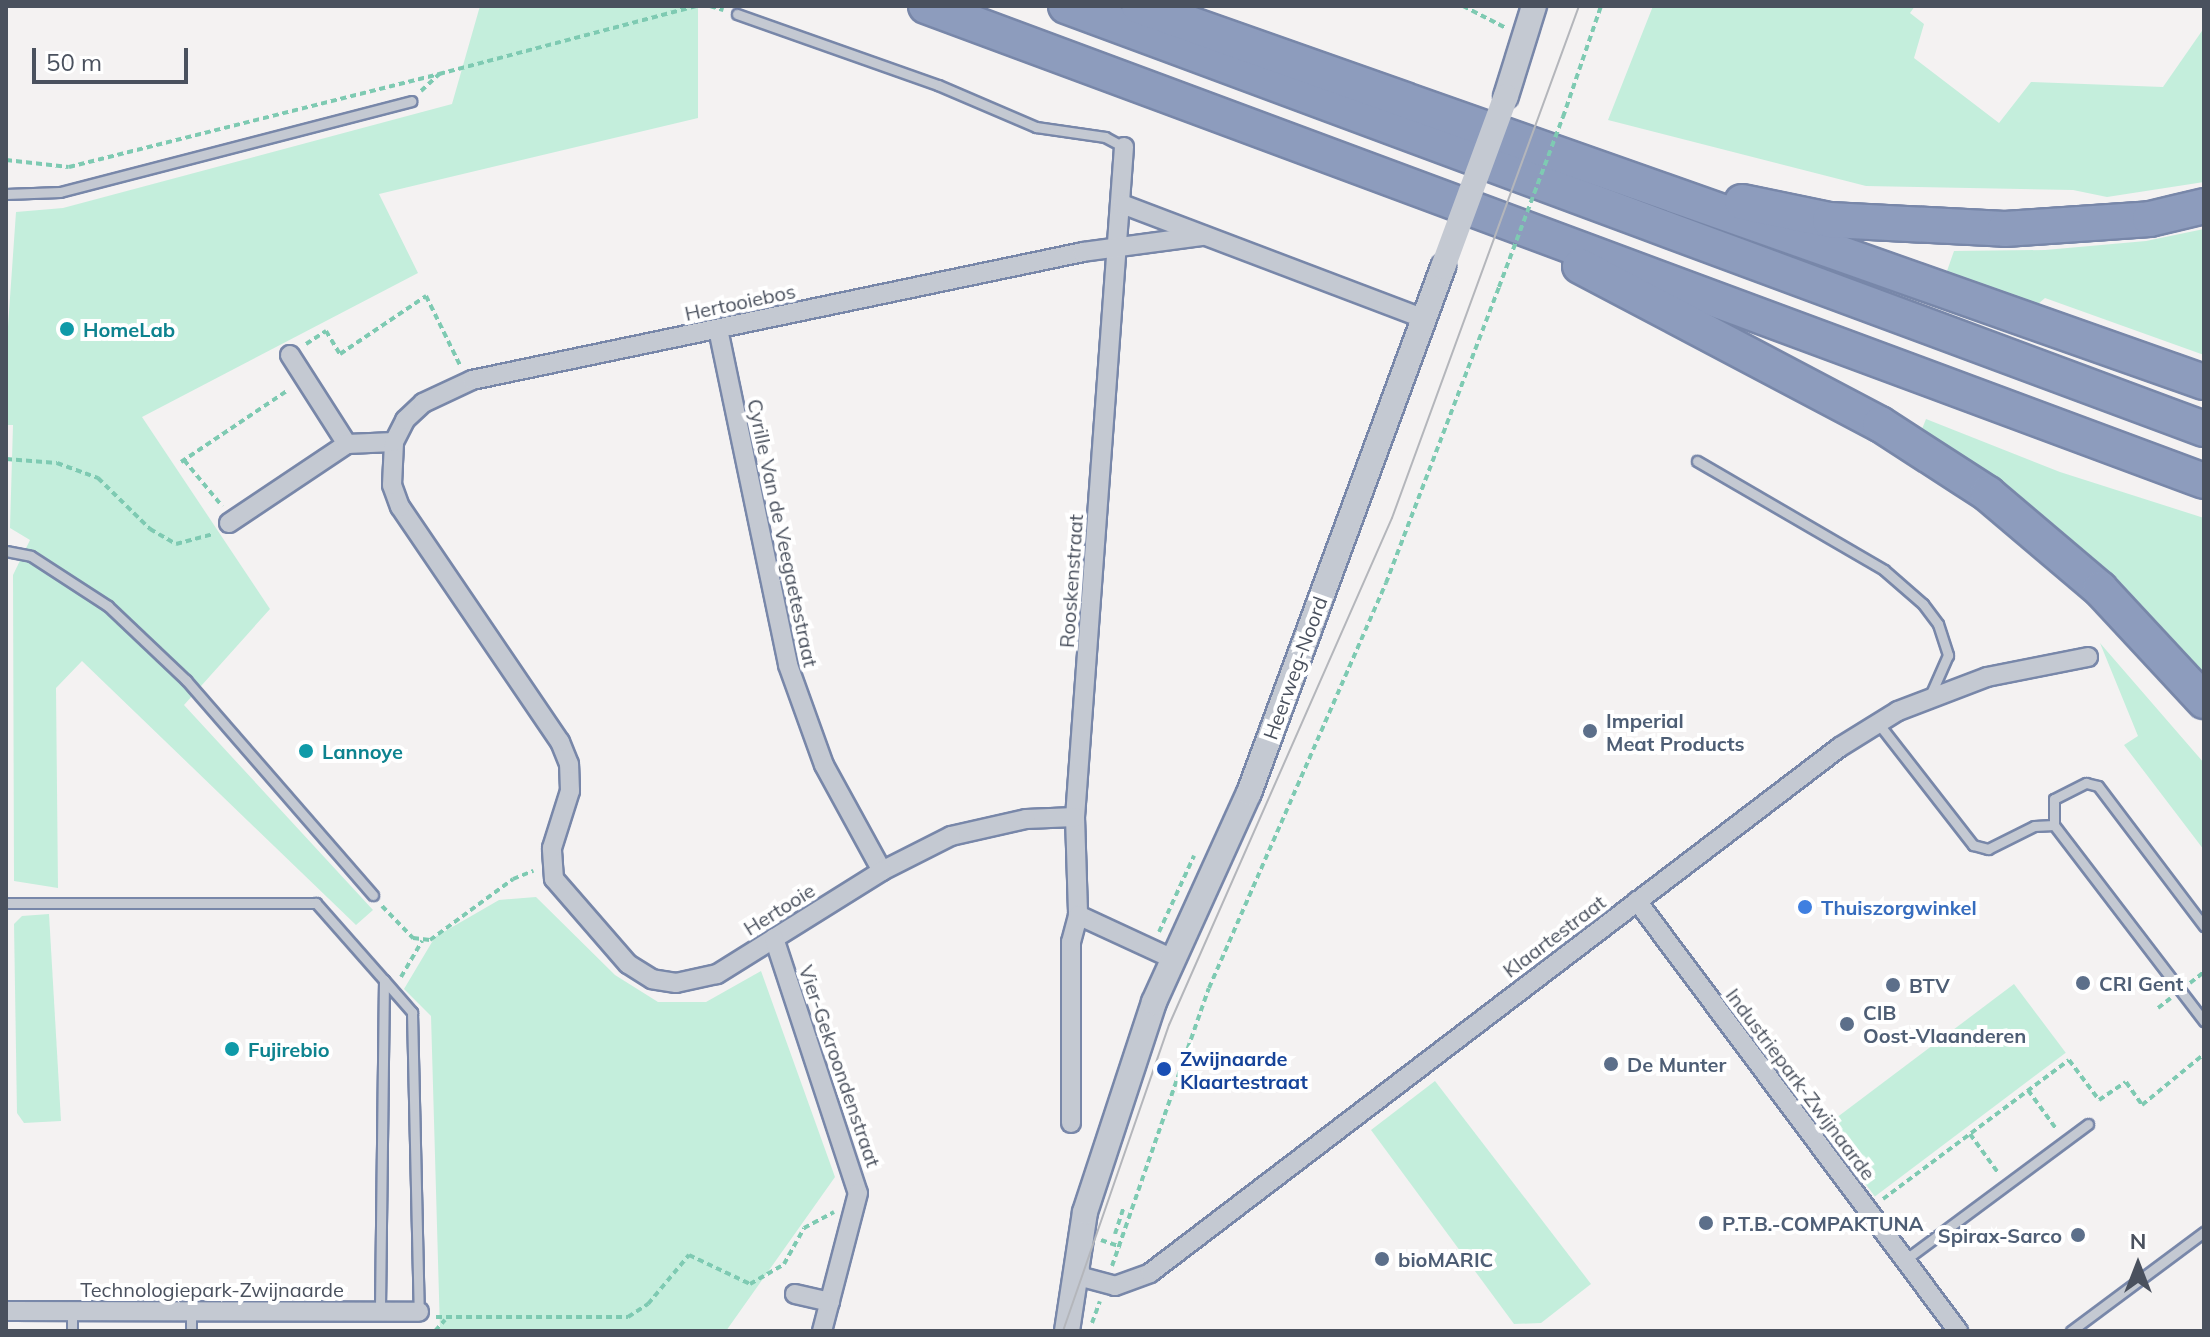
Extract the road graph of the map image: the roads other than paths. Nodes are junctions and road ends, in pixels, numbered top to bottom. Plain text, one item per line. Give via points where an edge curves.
1 (926, 6) edge
2 (1066, 6) edge
3 (1139, 6) edge
4 (1534, 6) edge
5 (737, 14) dead end
6 (411, 101) road end
7 (1460, 124) junction
8 (1124, 147) joint
9 (6, 194) edge
10 (1122, 204) junction
11 (2204, 206) edge
12 (1489, 214) junction
13 (1202, 236) junction
14 (1119, 250) junction
15 (1424, 319) junction
16 (718, 329) junction
17 (290, 355) road end
18 (2204, 382) edge
19 (2204, 429) edge
20 (394, 442) junction
21 (347, 444) junction
22 (1697, 461) dead end
23 (2204, 481) edge
24 (231, 522) road end
25 (6, 551) edge
26 (2088, 657) dead end
27 (1928, 700) junction
28 (2204, 701) edge
29 (1878, 723) junction
30 (1075, 817) junction
31 (2054, 825) junction
32 (882, 871) junction
33 (373, 895) road end
34 (1637, 901) junction
35 (6, 903) edge
36 (1078, 915) junction
37 (2204, 926) edge
38 (774, 938) junction
39 (1171, 958) junction
40 (384, 980) junction
41 (2204, 1021) edge
42 (1071, 1123) dead end
43 (2088, 1124) dead end
44 (2204, 1232) edge
45 (1905, 1260) junction
46 (1079, 1268) junction
47 (795, 1294) dead end
48 (830, 1302) junction
49 (6, 1311) edge
50 (72, 1311) junction
51 (191, 1311) junction
52 (380, 1311) junction
53 (419, 1312) joint
54 (72, 1331) edge
55 (191, 1331) edge
56 (822, 1331) edge
57 (1067, 1331) edge
58 (1958, 1331) edge
59 (2071, 1331) edge

1 - 12 highway
2 - 19 highway
3 - 7 highway
4 - 15 street, Heerweg-Noord, bridge
5 - 8 lane via 938,85 1036,127 1105,137
6 - 9 lane via 60,192
7 - 11 highway via 1729,200 1830,220 2005,229 2150,219
7 - 18 highway
8 - 10 street, Rooskenstraat
10 - 13 street
10 - 14 street, Rooskenstraat
12 - 23 highway
12 - 28 highway via 1681,323 1880,424 1988,494 2100,589
13 - 14 street
13 - 15 street
14 - 16 street, Hertooiebos via 1083,252
14 - 30 street, Rooskenstraat
15 - 39 street, Heerweg-Noord via 1249,793
16 - 20 street, Hertooiebos via 466,382 423,403 405,420
16 - 32 street, Cyrille Van de Veegaetestraat via 788,665 824,765
17 - 21 street
20 - 21 street
20 - 38 street, Hertooie via 392,485 400,507 560,742 569,764 570,791 551,864 562,894 628,964 652,979 697,981
21 - 24 street
22 - 27 lane via 1884,570 1923,604 1938,624 1948,655
25 - 33 lane via 31,556 108,606 186,680
26 - 27 street, Klaartestraat via 1987,677
27 - 29 street, Klaartestraat
29 - 31 lane via 1973,845 1988,849 2034,826
29 - 34 street, Klaartestraat
30 - 32 street, Hertooie via 988,826 951,836
30 - 36 street, Rooskenstraat
31 - 37 lane via 2054,799 2086,783 2098,786
31 - 41 lane
32 - 38 street, Hertooie
34 - 45 street, Industriepark-Zwijnaarde
34 - 46 street, Klaartestraat via 1150,1273 1128,1285 1105,1285 1082,1277
35 - 40 lane via 316,903
36 - 39 street
36 - 42 street, Rooskenstraat via 1071,942
38 - 48 street, Vier-Gekroondenstraat via 855,1173 854,1213
39 - 46 street, Heerweg-Noord via 1085,1212
40 - 52 lane
40 - 53 lane via 412,1012
43 - 45 lane
44 - 59 lane
45 - 58 street, Industriepark-Zwijnaarde
46 - 57 street, Heerweg-Noord
47 - 48 street
48 - 56 street, Vier-Gekroondenstraat
49 - 50 street, Technologiepark-Zwijnaarde
50 - 51 street, Technologiepark-Zwijnaarde
50 - 54 lane
51 - 52 street, Technologiepark-Zwijnaarde
51 - 55 lane
52 - 53 street, Technologiepark-Zwijnaarde

